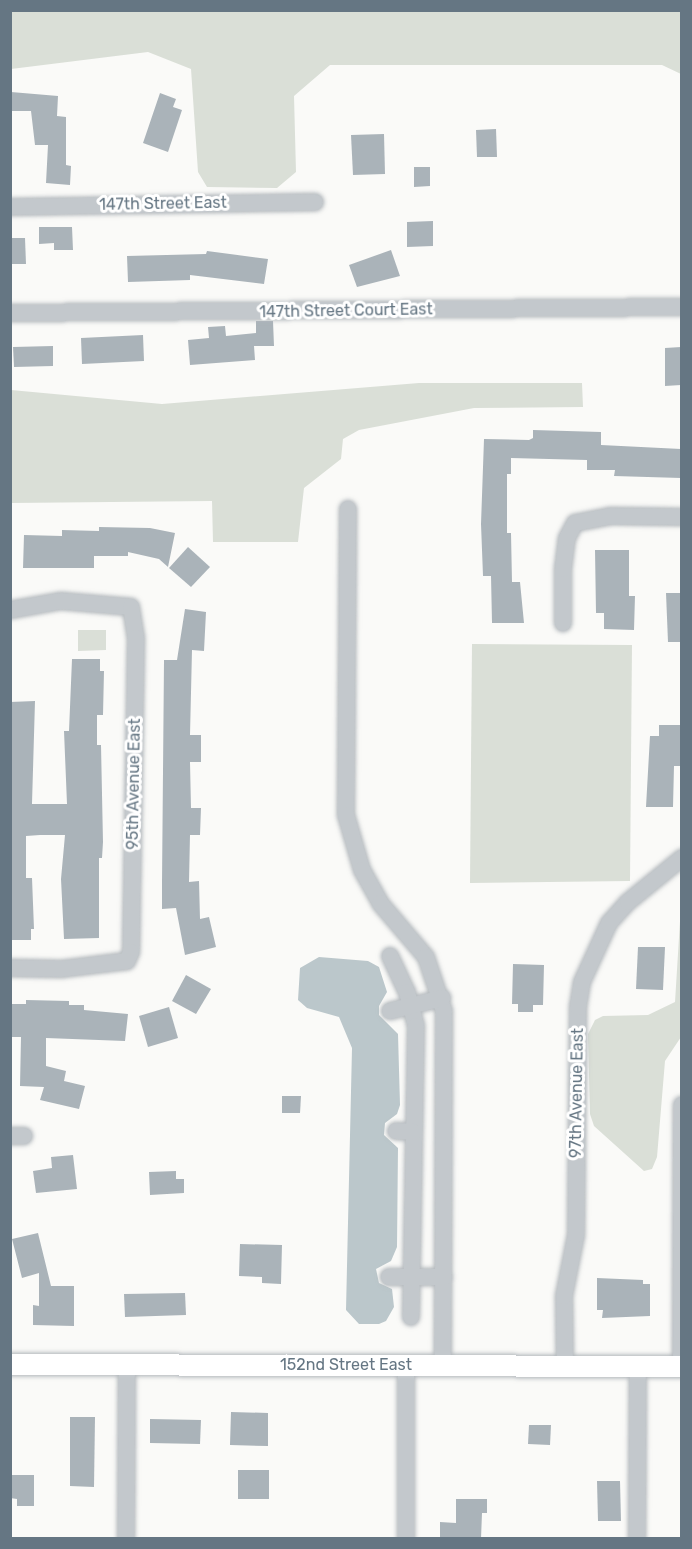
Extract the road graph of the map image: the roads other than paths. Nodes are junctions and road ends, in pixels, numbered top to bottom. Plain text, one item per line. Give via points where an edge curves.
1 (315, 202) dead end
2 (10, 207) edge
3 (681, 307) edge
4 (10, 313) edge
5 (348, 509) dead end
6 (681, 517) edge
7 (10, 610) edge
8 (563, 623) dead end
9 (681, 858) edge
10 (390, 956) dead end
11 (10, 968) edge
12 (442, 998) junction
13 (412, 1006) junction
14 (390, 1011) dead end
15 (681, 1105) edge
16 (396, 1131) dead end
17 (414, 1132) junction
18 (389, 1277) dead end
19 (411, 1277) junction
20 (444, 1277) junction
21 (411, 1317) dead end
22 (10, 1364) edge
23 (127, 1365) junction
24 (406, 1365) junction
25 (443, 1365) junction
26 (565, 1365) junction
27 (638, 1366) junction
28 (681, 1366) edge
29 (126, 1539) edge
30 (406, 1539) edge
31 (637, 1539) edge

1 - 2 street, 147th Street East
3 - 4 street, 147th Street Court East
5 - 12 street via 344,796 347,825 370,887 422,951
6 - 8 street via 610,516 575,523 566,548
7 - 11 street, 95th Avenue East via 61,601 131,607 135,638 131,952 127,961 62,969
9 - 26 street, 97th Avenue East via 609,923 582,982 578,1006 576,1235 564,1296
10 - 13 street
12 - 13 street
12 - 20 street
13 - 14 street
13 - 17 street via 416,1026
15 - 28 street
16 - 17 street
17 - 19 street
18 - 19 street
19 - 20 street
19 - 21 street
20 - 25 street
22 - 23 main road, 152nd Street East
23 - 24 main road, 152nd Street East
23 - 29 street
24 - 25 main road, 152nd Street East
24 - 30 street
25 - 26 main road, 152nd Street East
26 - 27 main road, 152nd Street East
27 - 28 main road, 152nd Street East
27 - 31 street

